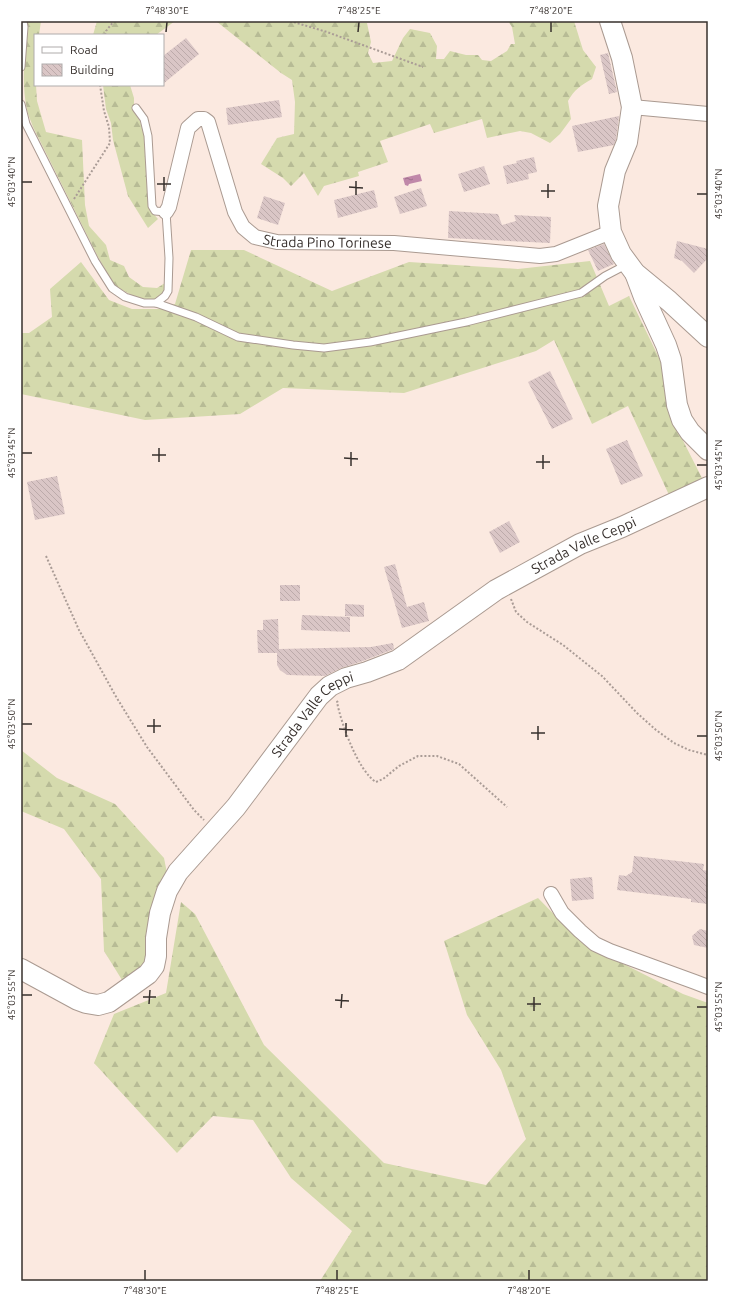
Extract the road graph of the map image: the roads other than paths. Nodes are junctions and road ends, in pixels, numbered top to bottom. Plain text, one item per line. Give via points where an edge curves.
1 (23, 21) edge
2 (610, 21) edge
3 (21, 67) edge
4 (21, 104) edge
5 (632, 107) junction
6 (136, 108) dead end
7 (708, 114) edge
8 (166, 212) junction
9 (611, 232) junction
10 (631, 268) junction
11 (156, 303) junction
12 (708, 337) edge
13 (708, 450) edge
14 (708, 487) edge
15 (551, 894) dead end
16 (21, 969) edge
17 (708, 988) edge

1 - 3 lane
2 - 5 street via 622,58
4 - 11 lane via 26,124 95,261 112,288 131,299
5 - 7 street
5 - 9 street via 627,142 615,171 608,206
6 - 8 lane via 144,119 148,136 152,206 154,211
8 - 9 street, Strada Pino Torinese via 188,128 198,119 204,118 208,122 235,212 242,227 255,237 277,242 394,243 540,256 556,254
8 - 11 lane via 168,291
9 - 10 street
10 - 11 lane via 605,276 581,293 466,322 370,342 324,348 238,337 196,317
10 - 12 street
10 - 13 street via 666,345 682,420
14 - 16 street, Strada Valle Ceppi via 580,544 496,590 398,660 330,686 319,696 236,806 178,872 167,891 160,913 154,966 148,974 109,1002 98,1005 82,1001
15 - 17 street via 562,913 596,944

